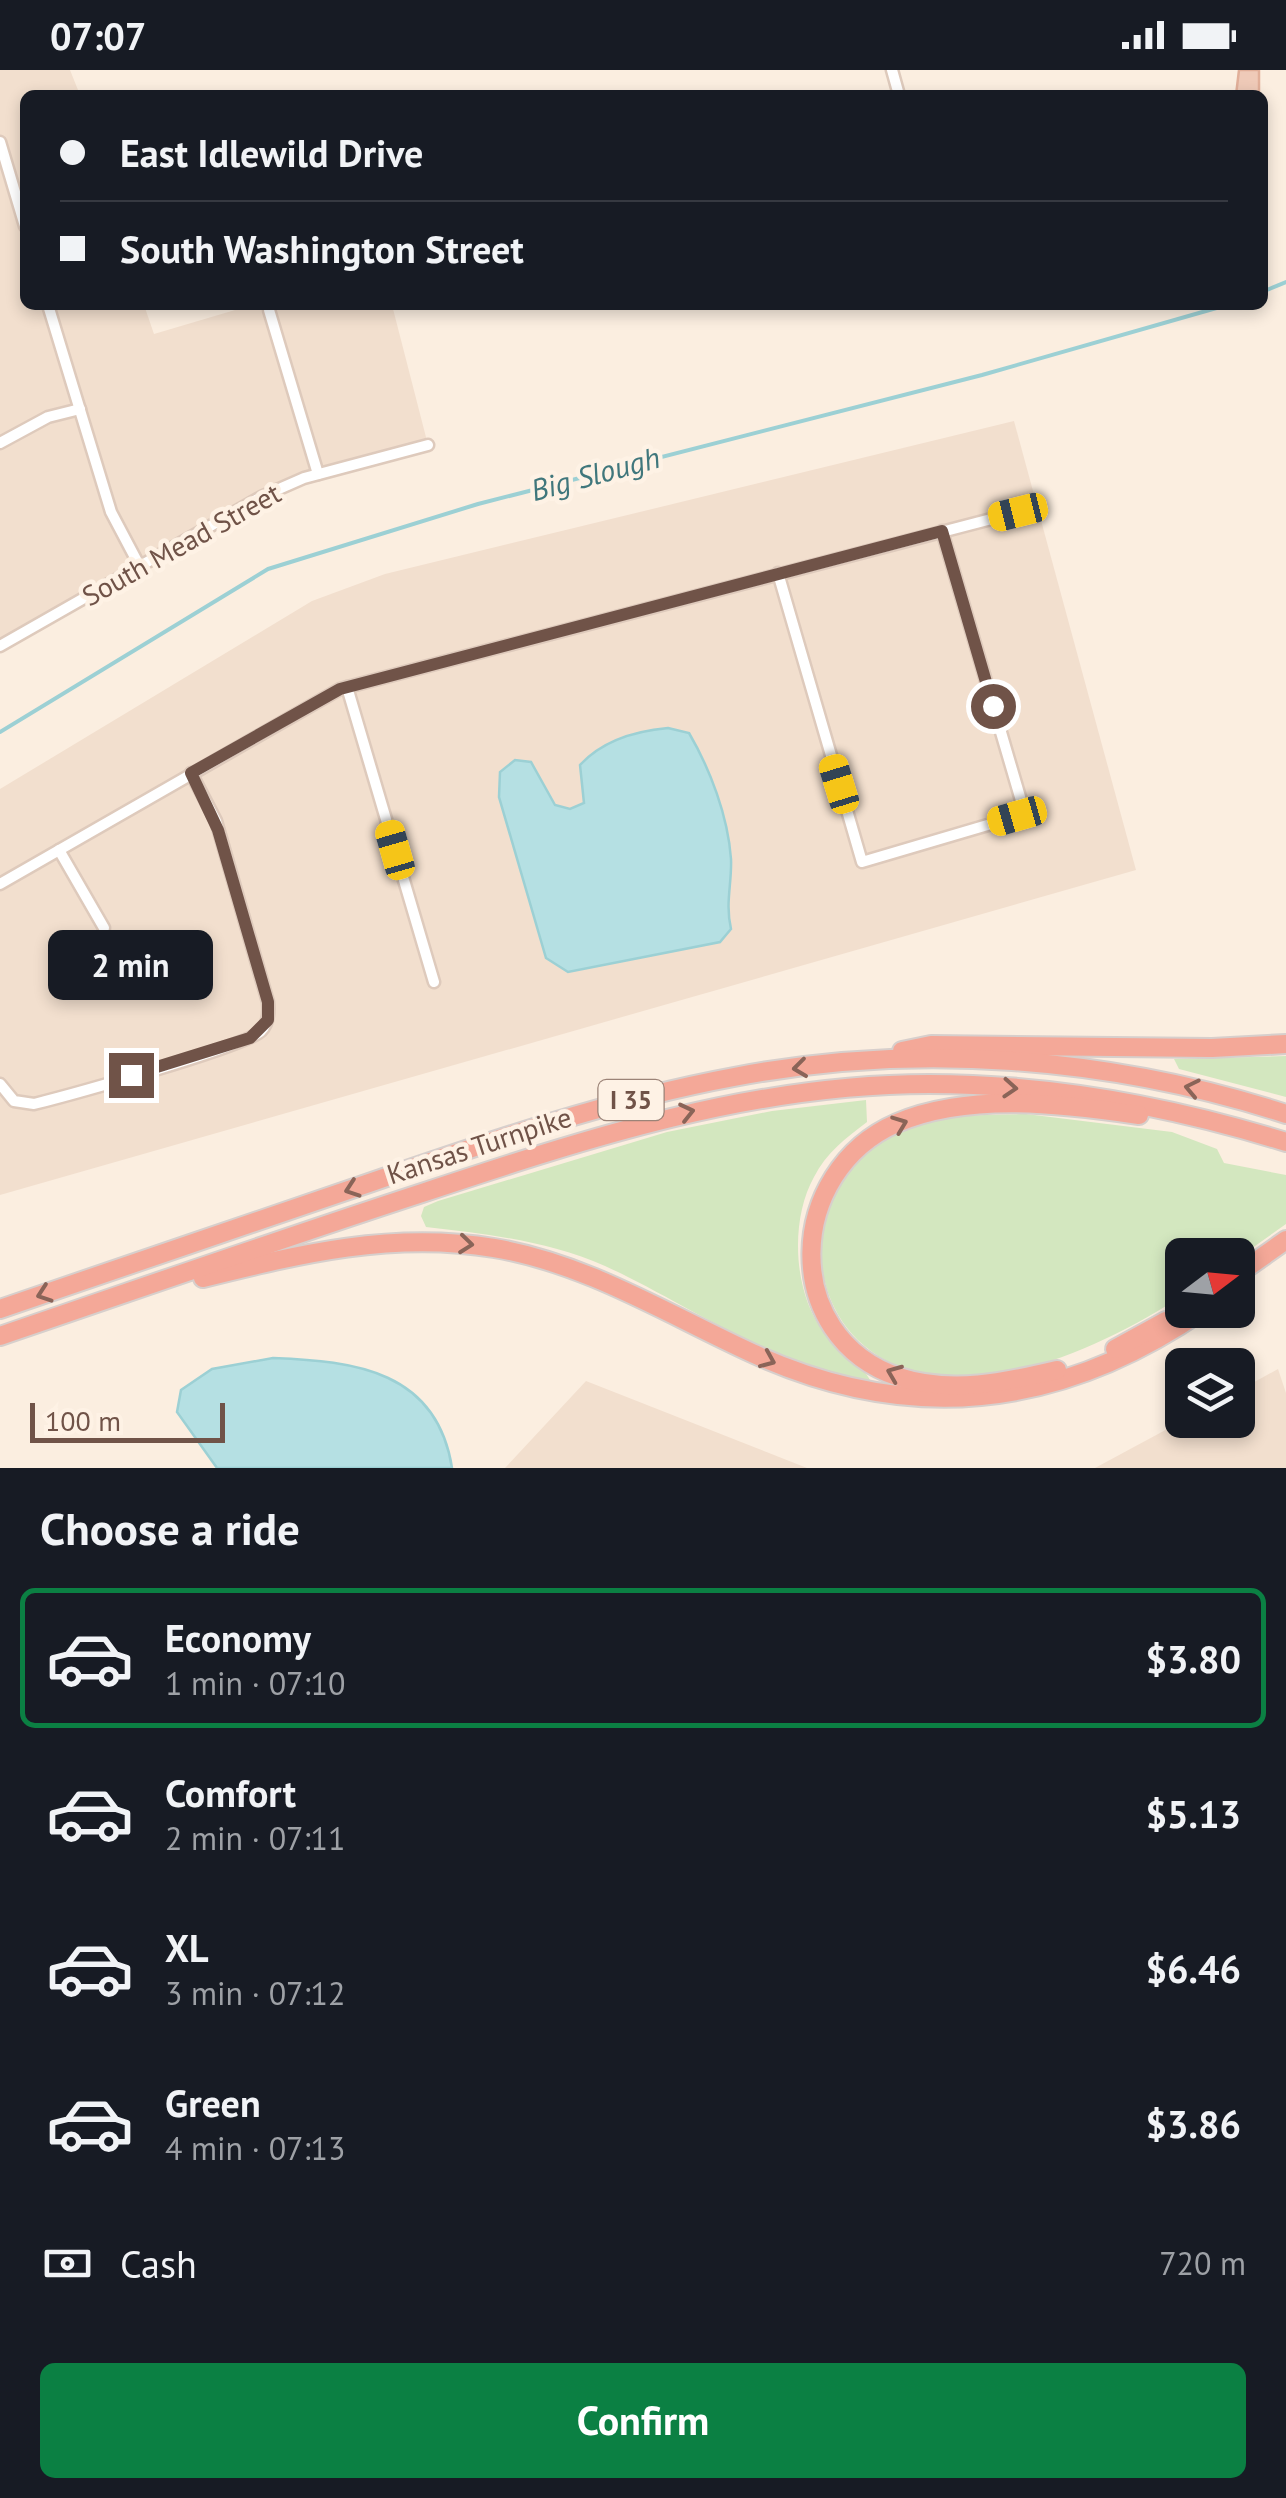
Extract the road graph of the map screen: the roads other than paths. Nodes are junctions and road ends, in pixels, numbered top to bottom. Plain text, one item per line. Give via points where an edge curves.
1 (0, 142) edge
2 (20, 209) edge
3 (50, 310) edge
4 (270, 310) dead end
5 (80, 409) junction
6 (0, 442) edge
7 (428, 445) dead end
8 (318, 474) junction
9 (1018, 512) dead end
10 (942, 531) junction
11 (139, 565) junction
12 (778, 574) junction
13 (0, 646) edge
14 (347, 687) junction
15 (191, 773) junction
16 (59, 850) junction
17 (0, 884) edge
18 (104, 928) dead end
19 (434, 982) dead end
20 (1286, 1044) edge
21 (840, 1063) junction
22 (0, 1084) edge
23 (1286, 1114) edge
24 (1286, 1145) edge
25 (1286, 1240) edge
26 (1286, 1253) edge
27 (1255, 1262) edge
28 (1255, 1274) edge
29 (95, 1304) junction
30 (0, 1309) edge
31 (1165, 1321) edge
32 (1176, 1328) edge
33 (0, 1336) edge

1 - 2 street
3 - 5 street
4 - 8 street
5 - 6 street
5 - 11 street via 110,512
7 - 8 street, South Mead Street
8 - 11 street, South Mead Street via 263,496
9 - 10 street
10 - 12 street
10 - 12 street via 1025,814 862,862
11 - 13 street, South Mead Street
12 - 14 street
14 - 15 street
14 - 19 street
15 - 16 street
15 - 22 street via 216,821 243,910 268,1002 266,1023 250,1038 22,1104
16 - 17 street
16 - 18 street
20 - 21 highway via 931,1045
23 -> 21 highway, Kansas Turnpike / I 35 via 1154,1080 1057,1066 944,1059
21 -> 30 highway, Kansas Turnpike / I 35 via 736,1076 566,1118
29 -> 24 highway, Kansas Turnpike / I 35 via 596,1136 764,1097 930,1084 1064,1092 1182,1112
31 -> 24 highway via 1118,1348 1058,1370 976,1384 914,1381 867,1360 828,1318 811,1262 815,1211 830,1178 856,1147 906,1120 964,1108 1053,1104
25 - 27 highway
26 - 28 highway
29 -> 32 highway via 322,1249 457,1243 588,1276 802,1374 931,1399 1001,1394 1076,1376
29 - 33 highway, Kansas Turnpike / I 35

